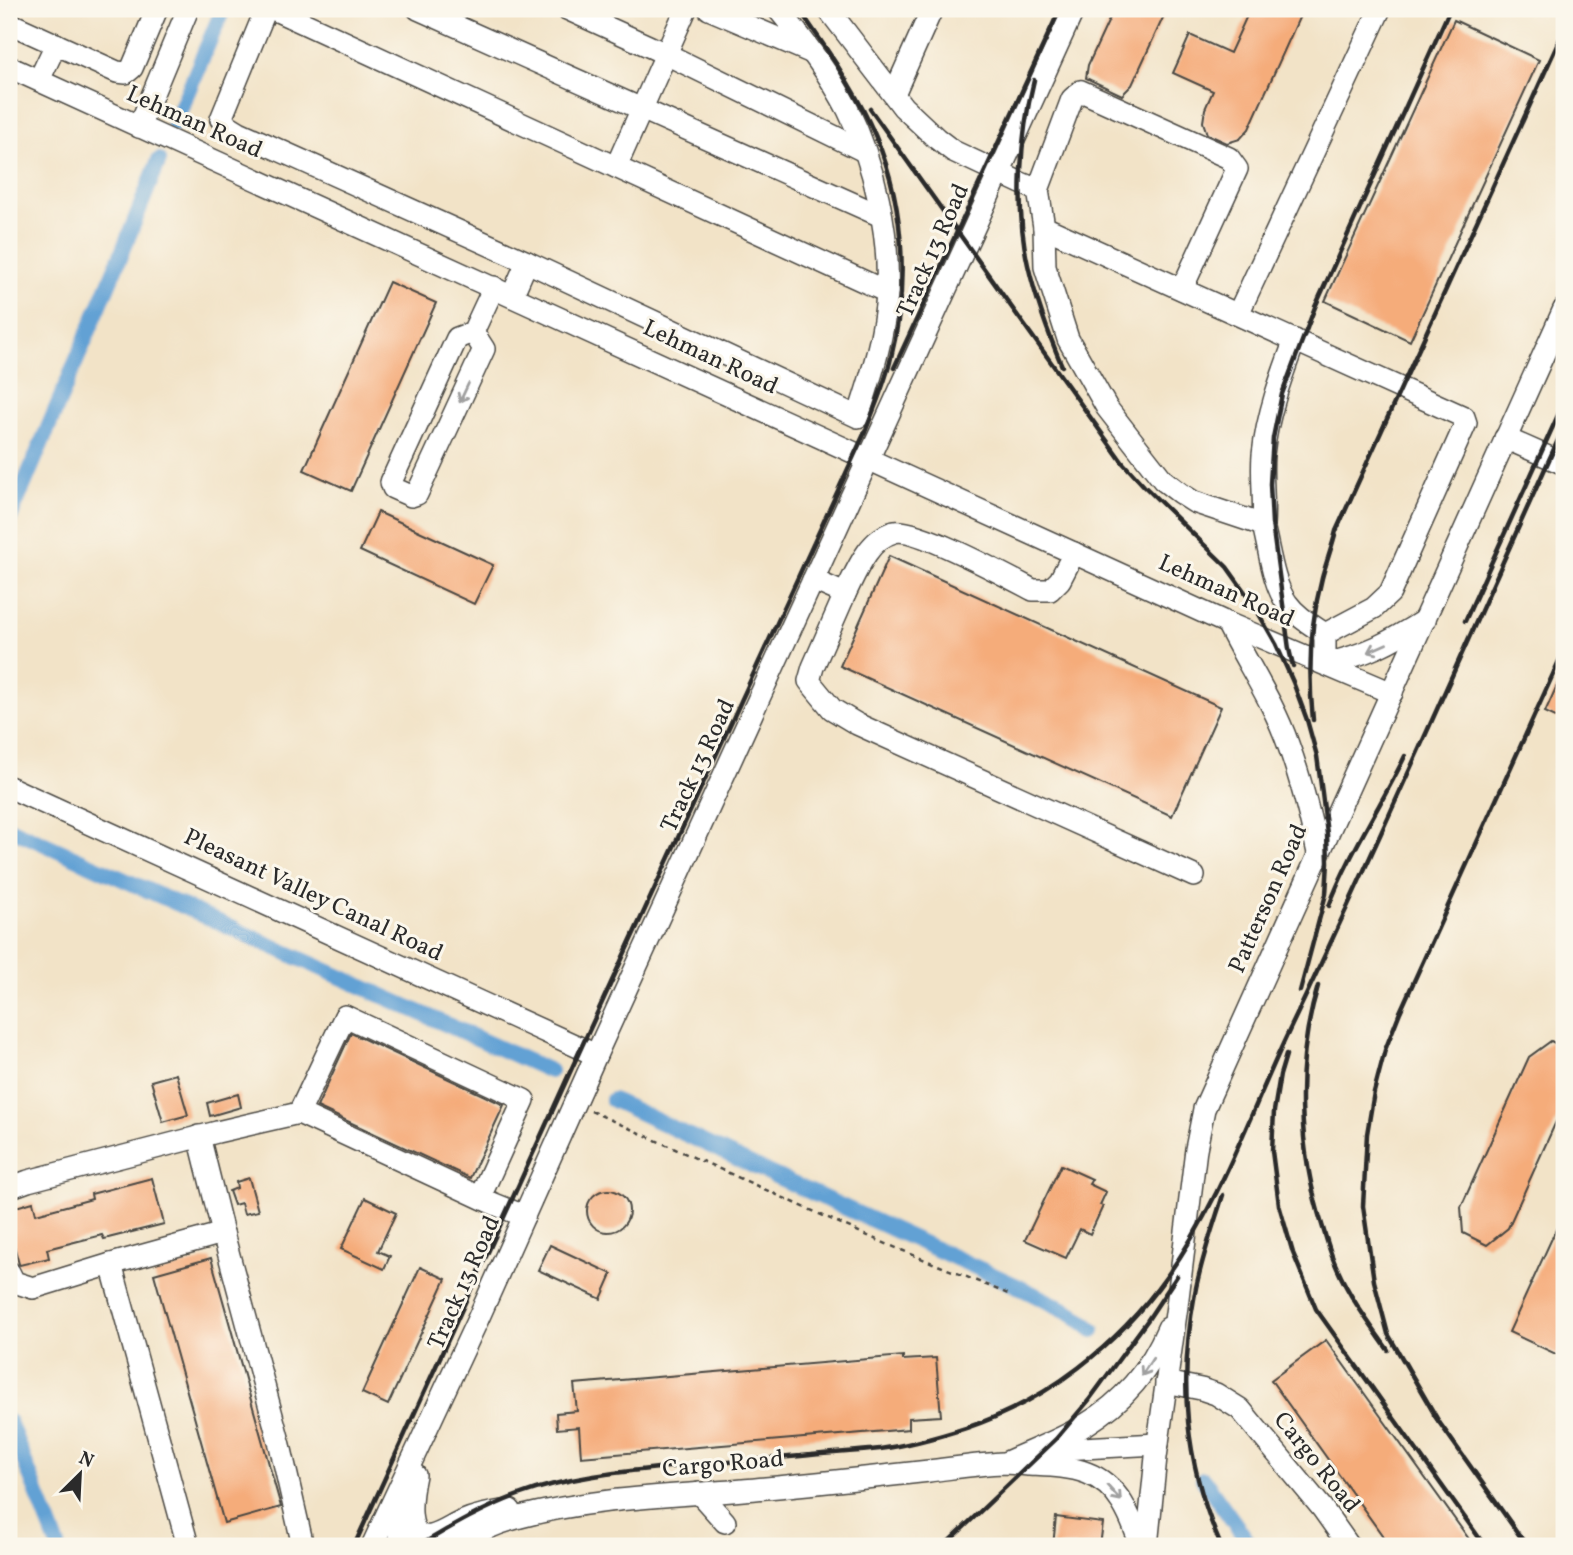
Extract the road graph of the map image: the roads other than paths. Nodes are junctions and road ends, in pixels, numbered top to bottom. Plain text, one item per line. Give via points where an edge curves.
1 (157, 9) edge
2 (188, 9) edge
3 (266, 9) edge
4 (273, 9) edge
5 (418, 9) edge
6 (567, 9) edge
7 (686, 9) edge
8 (709, 9) edge
9 (778, 9) edge
10 (828, 9) edge
11 (932, 9) edge
12 (1074, 9) edge
13 (1380, 9) edge
14 (9, 23) edge
15 (56, 44) junction
16 (812, 52) junction
17 (666, 54) junction
18 (9, 67) edge
19 (39, 80) junction
20 (894, 94) junction
21 (642, 108) junction
22 (139, 127) junction
23 (864, 151) junction
24 (617, 167) junction
25 (999, 172) junction
26 (1038, 190) junction
27 (881, 216) junction
28 (1044, 227) junction
29 (527, 262) junction
30 (1182, 289) junction
31 (503, 292) junction
32 (887, 292) junction
33 (1564, 309) edge
34 (1238, 314) junction
35 (473, 332) junction
36 (1295, 340) junction
37 (1505, 438) junction
38 (869, 458) junction
39 (1564, 464) edge
40 (1263, 525) junction
41 (1074, 553) junction
42 (813, 580) junction
43 (845, 594) junction
44 (1425, 620) junction
45 (1227, 623) junction
46 (1325, 634) junction
47 (1325, 664) junction
48 (1392, 693) junction
49 (9, 787) edge
50 (1318, 853) junction
51 (1194, 876) dead end
52 (596, 1055) junction
53 (299, 1113) junction
54 (200, 1136) junction
55 (9, 1188) edge
56 (480, 1197) junction
57 (524, 1216) junction
58 (223, 1233) junction
59 (111, 1264) junction
60 (9, 1272) edge
61 (1177, 1306) junction
62 (1166, 1382) junction
63 (423, 1443) junction
64 (1157, 1450) junction
65 (1030, 1451) junction
66 (1005, 1463) junction
67 (1050, 1465) junction
68 (911, 1473) junction
69 (894, 1489) dead end
70 (699, 1493) junction
71 (558, 1509) junction
72 (725, 1522) dead end
73 (188, 1546) edge
74 (303, 1546) edge
75 (372, 1546) edge
76 (399, 1546) edge
77 (452, 1546) edge
78 (1141, 1546) edge
79 (1147, 1546) edge
80 (1349, 1546) edge

1 - 15 street via 126,73
2 - 22 street
3 - 29 street via 220,119 239,132
4 - 24 street
5 - 21 street
6 - 17 street
7 - 17 street
8 - 16 street
9 - 16 street
10 - 20 street
11 - 20 street
12 - 25 street, Track 13 Road
13 - 34 street
14 - 15 street
15 - 19 street
16 - 23 street via 848,111
17 - 21 street
17 - 23 street
18 - 19 street, Lehman Road
19 - 22 street, Lehman Road
20 - 25 street via 953,151
21 - 24 street
21 - 27 street
22 - 31 street, Lehman Road
23 - 27 street
24 - 32 street
25 - 26 street
25 - 38 street, Track 13 Road
26 - 28 street
26 - 30 street via 1072,99 1081,91 1229,159 1237,169
27 - 32 street
28 - 30 street
28 - 40 street via 1045,267 1068,339 1107,408 1163,480 1180,494
29 - 31 street
29 - 32 street via 858,417 870,382
30 - 34 street
31 - 35 street
31 - 38 street, Lehman Road
33 - 37 street, Patterson Road
34 - 36 street
35 -> 35 street via 484,349 417,494 411,496 393,488 391,482 457,338
36 - 40 street via 1280,379 1263,455
36 - 46 street via 1464,417 1466,423 1390,593 1374,608
37 - 39 street
37 - 44 street, Patterson Road
38 - 41 street, Lehman Road
38 - 42 street, Track 13 Road
40 - 46 street via 1286,602
41 - 43 street via 1050,590 1033,590 928,538 895,531 876,542
41 - 45 street, Lehman Road
42 - 43 street
42 - 52 street, Track 13 Road
43 - 51 street via 809,681 832,709
44 -> 47 street via 1369,652
44 - 48 street, Patterson Road
45 - 47 street, Lehman Road
45 - 50 street via 1288,742
46 - 47 street
47 - 48 street, Lehman Road
48 - 50 street, Patterson Road
49 - 52 street, Pleasant Valley Canal Road
50 - 61 street, Patterson Road via 1204,1109
52 - 57 street, Track 13 Road
53 - 54 street
53 - 56 street
53 - 56 street via 345,1016 524,1100
54 - 55 street
54 - 58 street
56 - 57 street
57 - 63 street, Track 13 Road
58 - 59 street
58 - 74 street
59 - 60 street via 33,1288 14,1282
59 - 73 street
61 - 62 street, Patterson Road
61 -> 65 street, Cargo Road via 1162,1343 1133,1385 1084,1425
62 - 64 street, Patterson Road
62 - 80 street, Cargo Road via 1216,1394 1240,1409
63 - 71 street via 410,1509 416,1530 426,1536 481,1515
63 - 75 street, Track 13 Road
63 - 76 street via 402,1511
64 - 65 street
64 - 67 street
64 - 79 street, Patterson Road
65 - 66 street, Cargo Road
66 - 67 street, Cargo Road
66 - 68 street, Cargo Road
67 -> 78 street, Cargo Road via 1087,1473 1104,1483 1125,1506
68 - 69 street
68 - 70 street, Cargo Road
70 - 71 street, Cargo Road
70 - 72 street
71 - 77 street, Cargo Road via 518,1517

